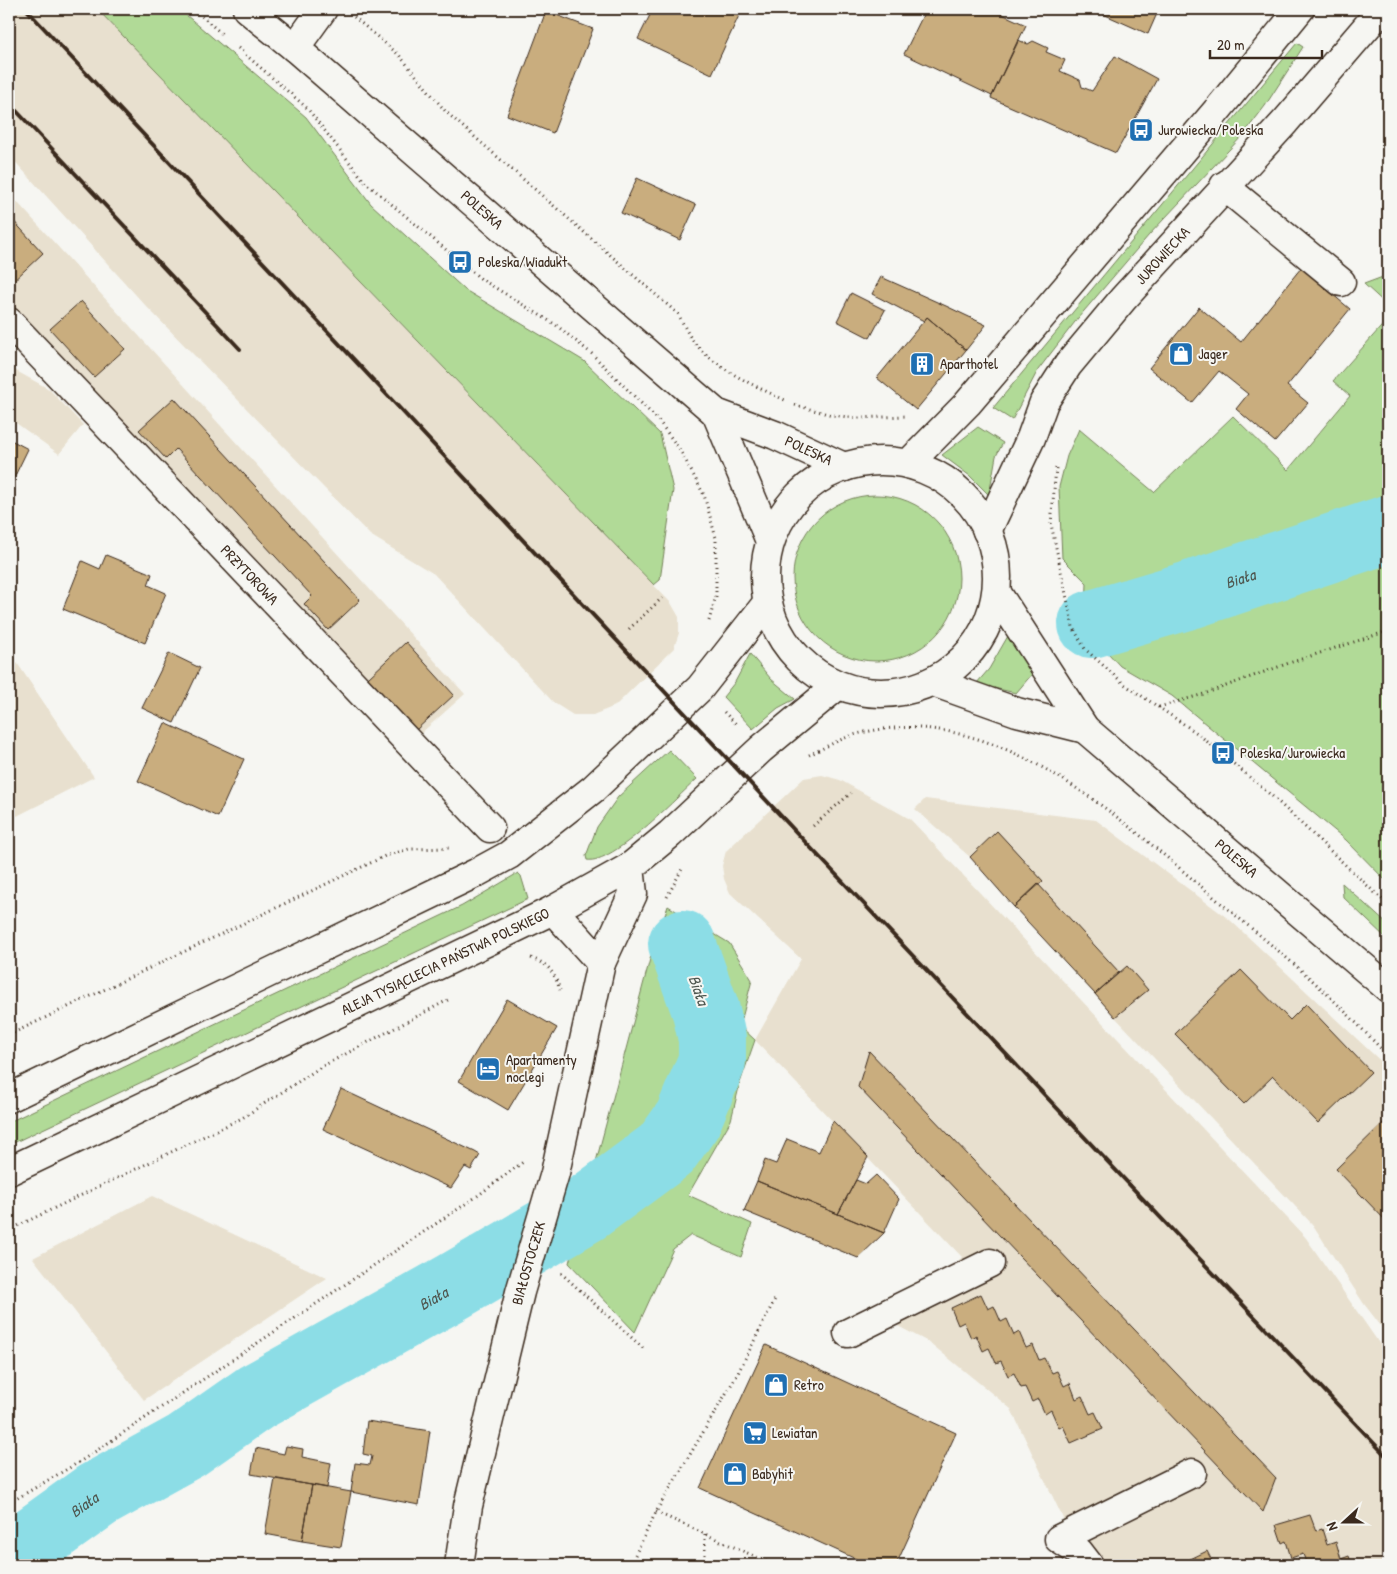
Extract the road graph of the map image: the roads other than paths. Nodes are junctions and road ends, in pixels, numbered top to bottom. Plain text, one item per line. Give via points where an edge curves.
1 (247, 9) edge
2 (323, 9) edge
3 (1300, 9) edge
4 (1382, 9) edge
5 (295, 48) junction
6 (1224, 186) junction
7 (1341, 282) dead end
8 (9, 322) edge
9 (9, 341) edge
10 (37, 353) junction
11 (716, 413) junction
12 (908, 464) junction
13 (844, 467) junction
14 (988, 531) junction
15 (770, 541) junction
16 (996, 593) junction
17 (767, 603) junction
18 (933, 682) junction
19 (837, 686) junction
20 (1085, 730) junction
21 (490, 828) dead end
22 (630, 867) junction
23 (553, 910) junction
24 (601, 962) junction
25 (1388, 988) edge
26 (9, 1098) edge
27 (9, 1171) edge
28 (990, 1263) dead end
29 (848, 1333) dead end
30 (1192, 1473) dead end
31 (459, 1565) edge
32 (1089, 1565) edge

1 - 5 main road, POLESKA
2 - 5 main road
3 - 12 main road via 968,403
4 - 6 main road, JUROWIECKA via 1285,122
5 - 11 main road, POLESKA
6 - 7 main road
6 - 14 main road, JUROWIECKA via 1068,366 1044,402
8 - 10 main road, PRZYTOROWA
9 - 10 main road
10 - 21 main road, PRZYTOROWA
11 - 13 main road, POLESKA via 775,435
11 - 15 main road, POLESKA
12 - 13 main road via 876,461
12 - 14 main road via 942,478 968,501
13 - 15 main road via 820,478 798,495 781,516
14 - 16 main road via 996,561
15 - 17 main road via 764,571
16 - 18 main road via 985,629 964,660
16 - 20 main road, POLESKA
17 - 19 main road via 781,638 805,666
17 - 26 main road via 694,694 593,789 509,854 476,873
18 - 19 main road via 902,692 869,694
18 - 20 main road, POLESKA via 1018,712
19 - 22 main road, ALEJA TYSIĄCLECIA PAŃSTWA POLSKIEGO via 761,749
20 - 25 main road, POLESKA
22 - 23 main road, ALEJA TYSIĄCLECIA PAŃSTWA POLSKIEGO
22 - 24 main road, BIAŁOSTOCZEK via 633,894
23 - 24 main road
23 - 27 main road, ALEJA TYSIĄCLECIA PAŃSTWA POLSKIEGO
24 - 31 main road, BIAŁOSTOCZEK via 555,1173 520,1292 468,1506
28 - 29 main road
30 - 32 main road via 1058,1539 1079,1552

